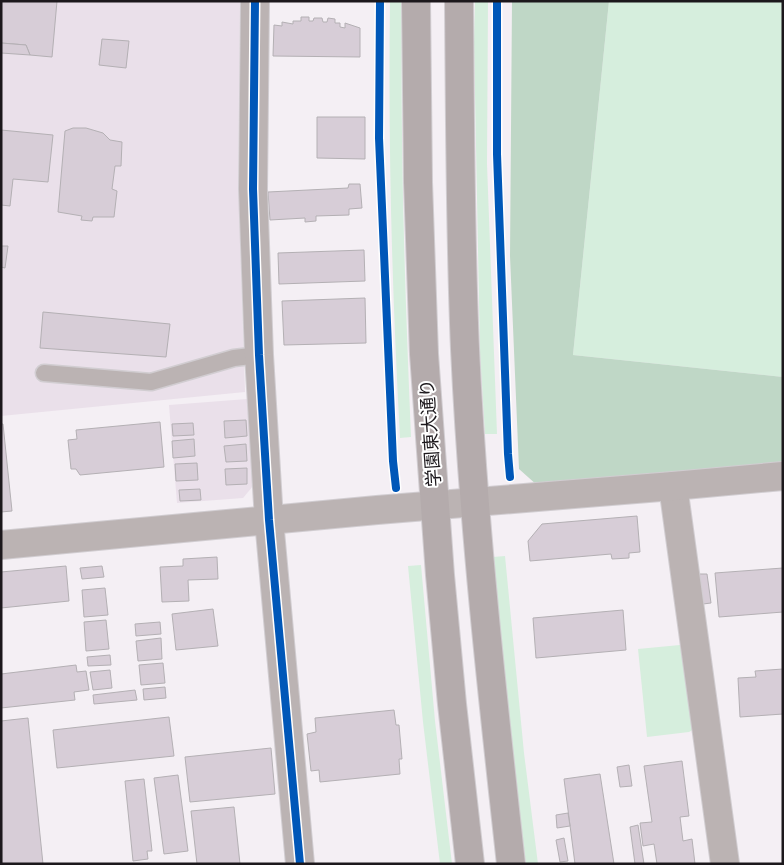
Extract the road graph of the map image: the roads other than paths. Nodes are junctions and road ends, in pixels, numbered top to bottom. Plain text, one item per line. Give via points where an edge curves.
1 (255, 1) edge
2 (416, 1) edge
3 (459, 1) edge
4 (259, 354) junction
5 (44, 374) dead end
6 (783, 476) edge
7 (673, 486) junction
8 (475, 503) junction
9 (435, 506) junction
10 (269, 520) junction
11 (1, 545) edge
12 (300, 864) edge
13 (470, 864) edge
14 (511, 864) edge
15 (725, 864) edge

1 - 4 street via 253,189
2 - 9 main road, 学園東大通り via 423,335
3 - 8 main road via 465,349
4 - 5 lane via 151,382
4 - 10 street
6 - 7 street
7 - 8 street
7 - 15 street
8 - 9 street
8 - 14 main road
9 - 10 street
9 - 13 main road, 学園東大通り
10 - 11 street
10 - 12 street

